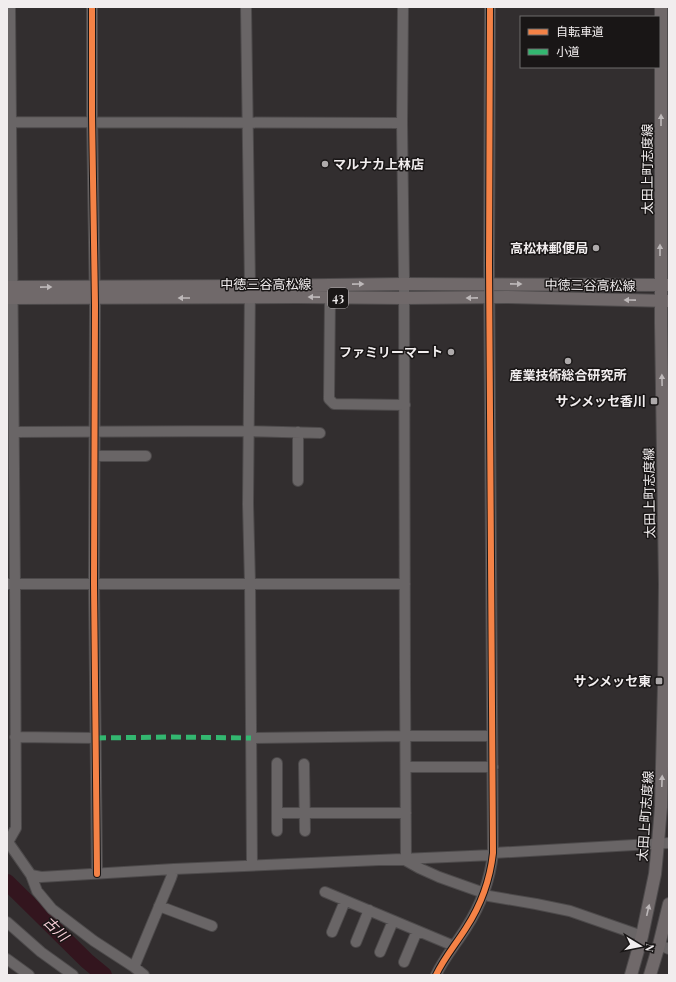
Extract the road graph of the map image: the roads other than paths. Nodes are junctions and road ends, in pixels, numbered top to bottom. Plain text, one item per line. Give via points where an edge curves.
1 (10, 7) edge
2 (92, 7) edge
3 (246, 7) edge
4 (403, 7) edge
5 (490, 7) edge
6 (661, 7) edge
7 (10, 121) edge
8 (92, 122) junction
9 (247, 122) junction
10 (402, 123) junction
11 (404, 284) junction
12 (489, 284) junction
13 (665, 285) edge
14 (10, 292) edge
15 (95, 292) junction
16 (250, 292) junction
17 (489, 297) junction
18 (330, 298) junction
19 (404, 298) junction
20 (665, 301) edge
21 (405, 405) junction
22 (12, 431) edge
23 (95, 432) junction
24 (248, 432) junction
25 (298, 432) junction
26 (320, 432) dead end
27 (95, 456) junction
28 (146, 456) dead end
29 (298, 481) dead end
30 (11, 584) edge
31 (94, 584) junction
32 (250, 584) junction
33 (405, 584) junction
34 (405, 736) junction
35 (492, 736) junction
36 (15, 738) junction
37 (96, 738) junction
38 (251, 738) junction
39 (277, 763) dead end
40 (304, 764) dead end
41 (406, 767) junction
42 (493, 767) junction
43 (277, 813) junction
44 (304, 813) junction
45 (406, 813) junction
46 (305, 831) dead end
47 (277, 832) dead end
48 (8, 842) edge
49 (664, 843) edge
50 (493, 854) junction
51 (405, 859) junction
52 (252, 865) junction
53 (174, 869) junction
54 (97, 874) junction
55 (31, 875) junction
56 (325, 892) dead end
57 (484, 893) junction
58 (346, 901) junction
59 (669, 904) edge
60 (160, 906) junction
61 (369, 910) junction
62 (393, 921) junction
63 (7, 922) edge
64 (212, 926) dead end
65 (417, 930) junction
66 (332, 932) dead end
67 (642, 936) junction
68 (356, 942) dead end
69 (454, 946) junction
70 (664, 947) edge
71 (380, 952) dead end
72 (7, 959) edge
73 (404, 962) dead end
74 (134, 967) junction
75 (23, 973) edge
76 (73, 975) edge
77 (144, 975) edge
78 (436, 975) edge
79 (631, 975) edge
80 (650, 975) edge

1 - 7 street
2 - 8 street
3 - 9 street
4 - 10 street
5 - 12 street
13 -> 6 main road, 太田上町志度線
7 - 8 street
7 - 14 street
8 - 9 street
8 - 15 street
9 - 10 street
9 - 16 street
10 - 11 street
11 - 12 main road, 中徳三谷高松線 / 43
16 -> 11 main road, 中徳三谷高松線 / 43
11 - 19 street
12 -> 13 main road, 中徳三谷高松線 / 43
12 - 17 street
13 - 20 main road, 太田上町志度線
14 - 15 main road, 中徳三谷高松線 / 43
14 - 22 street
15 - 16 main road, 中徳三谷高松線 / 43
15 - 23 street
18 -> 16 main road, 中徳三谷高松線 / 43
16 - 24 street
17 -> 19 main road, 中徳三谷高松線 / 43
20 -> 17 main road, 中徳三谷高松線 / 43
17 - 35 street
18 - 19 main road, 中徳三谷高松線 / 43
18 - 21 street via 329,399 334,404
19 - 21 street
49 -> 20 main road, 太田上町志度線 via 661,806 665,584
21 - 33 street
22 - 23 street
22 - 30 street
23 - 24 street
23 - 27 street
24 - 25 street
24 - 32 street
25 - 26 street
25 - 29 street
27 - 28 street
27 - 31 street
30 - 31 street
30 - 36 street
31 - 32 street
31 - 37 street
32 - 33 street
32 - 38 street
33 - 34 street
34 - 35 street
34 - 38 street
34 - 41 street
35 - 42 street
36 - 37 street
36 - 48 street via 16,828
37 - 54 street
38 - 52 street
39 - 43 street
40 - 44 street
41 - 42 street
41 - 45 street
42 - 50 street
43 - 44 street
43 - 47 street
44 - 45 street
44 - 46 street
45 - 51 street
48 - 55 street
49 - 50 street
67 -> 49 main road, 太田上町志度線
50 - 51 street
50 - 57 street
51 - 52 street
51 - 57 street via 438,877
52 - 53 street
53 - 54 street
53 - 60 street
54 - 55 street via 41,877
55 - 74 street via 37,892 52,909
56 - 58 street
57 - 67 street via 570,911
57 - 69 street
58 - 61 street
58 - 66 street
59 - 70 main road
60 - 64 street
60 - 74 street
61 - 62 street
61 - 68 street
62 - 65 street
62 - 71 street
63 - 76 street via 41,952
65 - 69 street
65 - 73 street
67 - 79 main road, 太田上町志度線
69 - 78 street
70 - 80 main road
72 - 75 street
74 - 77 street

